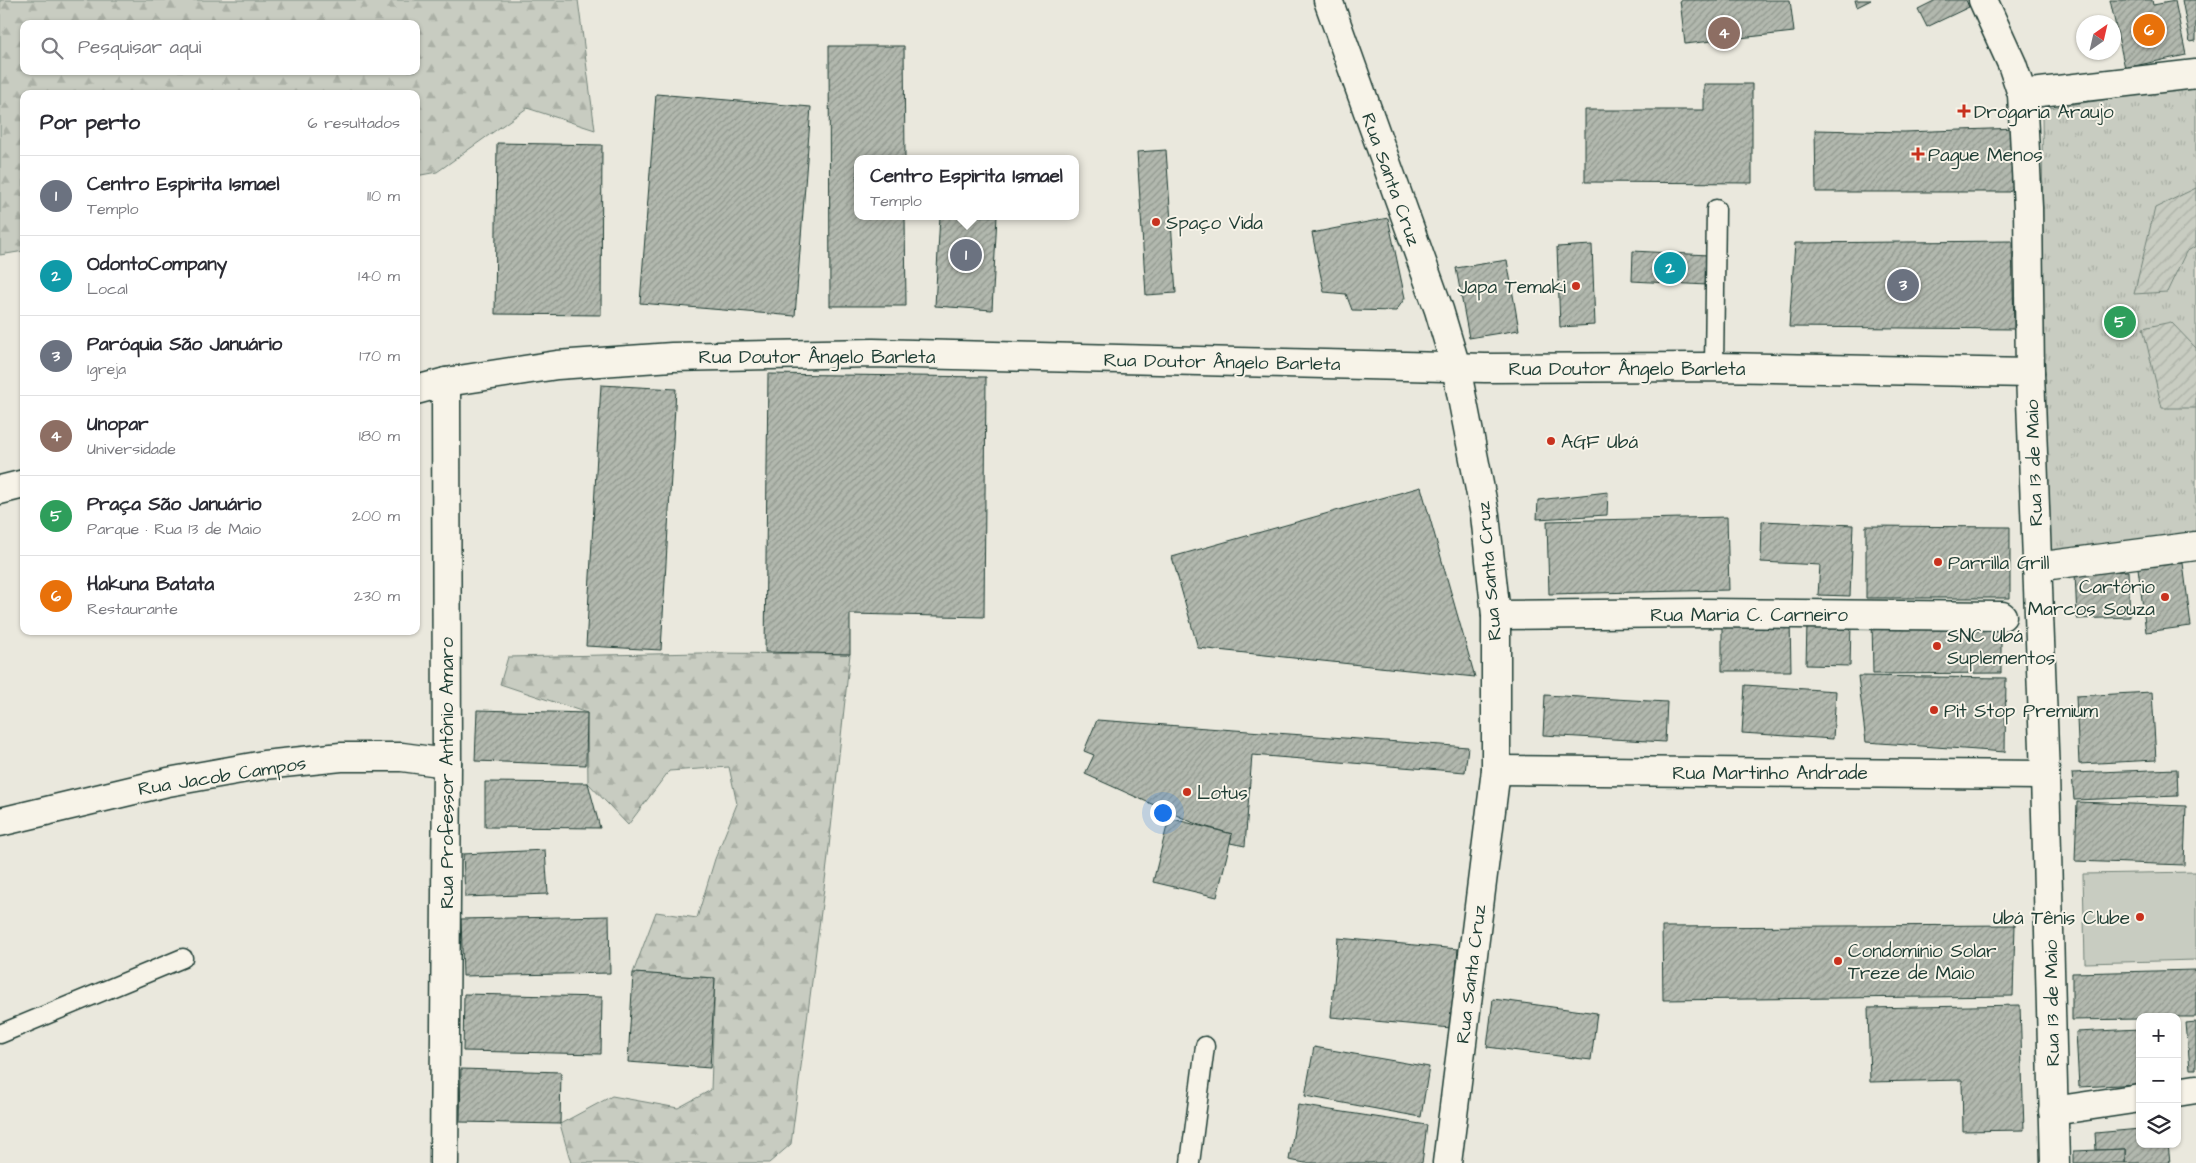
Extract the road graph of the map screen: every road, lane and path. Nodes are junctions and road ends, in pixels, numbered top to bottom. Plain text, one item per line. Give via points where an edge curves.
1 (1328, 0) edge
2 (1983, 0) edge
3 (2196, 74) edge
4 (2022, 94) junction
5 (1716, 209) dead end
6 (1456, 367) junction
7 (1714, 367) junction
8 (2030, 373) junction
9 (446, 382) junction
10 (420, 389) edge
11 (20, 485) edge
12 (0, 490) edge
13 (2196, 546) edge
14 (2036, 567) junction
15 (1496, 615) junction
16 (2002, 616) dead end
17 (447, 763) junction
18 (1496, 770) junction
19 (2045, 774) junction
20 (0, 822) edge
21 (183, 958) dead end
22 (0, 1034) edge
23 (1205, 1046) dead end
24 (2196, 1089) edge
25 (2181, 1091) edge
26 (2136, 1099) edge
27 (2053, 1111) junction
28 (444, 1163) edge
29 (1190, 1163) edge
30 (1447, 1163) edge
31 (2055, 1163) edge

1 - 6 street, Rua Santa Cruz via 1439,310
2 - 4 street, Rua 13 de Maio
3 - 4 street
4 - 8 street, Rua 13 de Maio via 2028,208
5 - 7 lane
6 - 7 street, Rua Doutor Ângelo Barleta
6 - 9 street, Rua Doutor Ângelo Barleta via 864,353 672,357 576,364
6 - 15 street, Rua Santa Cruz via 1485,515
7 - 8 street, Rua Doutor Ângelo Barleta
8 - 14 street, Rua 13 de Maio
9 - 10 street, Rua Doutor Ângelo Barleta
9 - 17 street, Rua Professor Antônio Amaro
11 - 12 street
13 - 14 street
14 - 19 street, Rua 13 de Maio
15 - 16 street, Rua Maria C. Carneiro
15 - 18 street, Rua Santa Cruz
17 - 20 street, Rua Jacob Campos via 402,756 341,757 264,765 168,782
17 - 28 street, Rua Professor Antônio Amaro
18 - 19 street, Rua Martinho Andrade
18 - 30 street, Rua Santa Cruz
19 - 27 street, Rua 13 de Maio
21 - 22 lane
23 - 29 lane
24 - 25 street
26 - 27 street
27 - 31 street, Rua 13 de Maio

